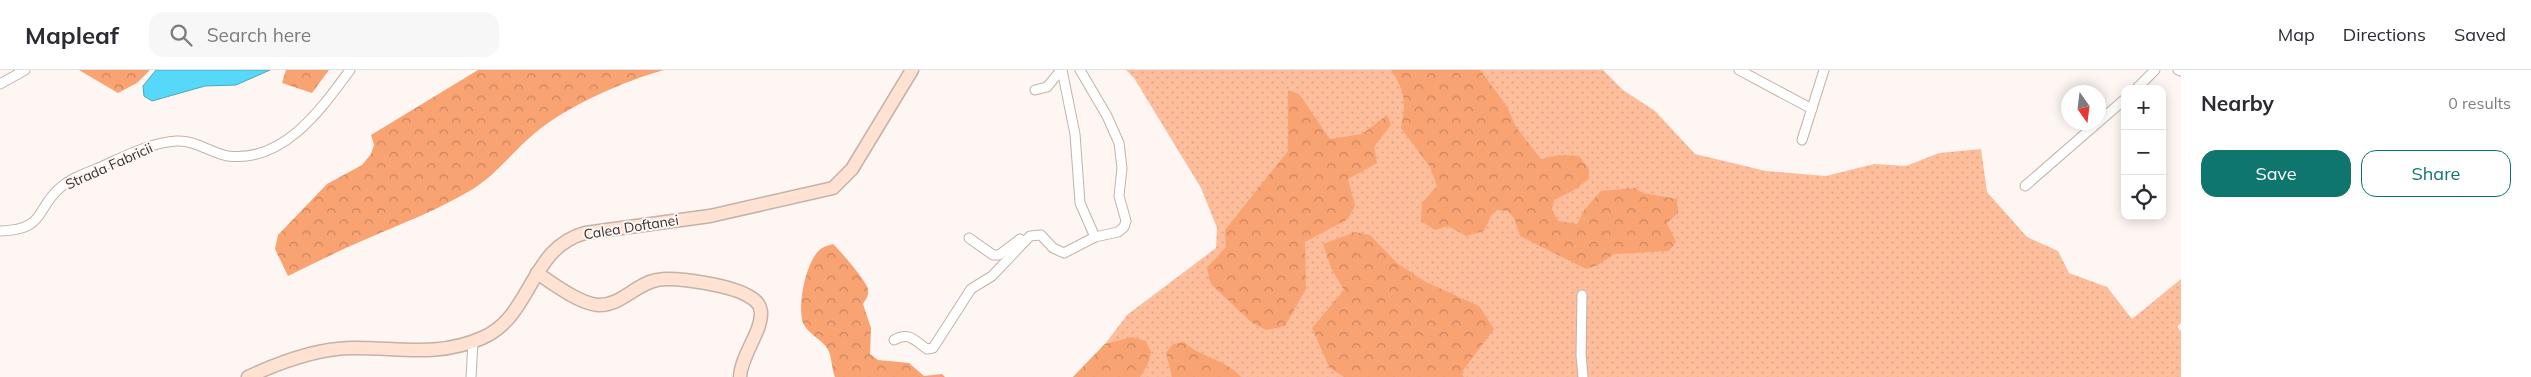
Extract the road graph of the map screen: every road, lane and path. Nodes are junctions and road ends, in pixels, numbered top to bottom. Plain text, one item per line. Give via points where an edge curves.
1 (25, 70) edge
2 (350, 70) edge
3 (912, 70) edge
4 (1061, 70) edge
5 (1080, 70) edge
6 (1739, 70) edge
7 (1824, 70) edge
8 (2155, 70) edge
9 (0, 84) edge
10 (2140, 85) edge
11 (1035, 90) dead end
12 (2121, 102) edge
13 (1812, 109) junction
14 (1802, 140) dead end
15 (2025, 186) dead end
16 (0, 231) edge
17 (1030, 236) junction
18 (1095, 237) junction
19 (969, 238) dead end
20 (537, 273) junction
21 (1582, 295) dead end
22 (894, 340) dead end
23 (473, 342) junction
24 (248, 377) edge
25 (471, 377) edge
26 (740, 377) edge
27 (1583, 377) edge

1 - 9 street
2 - 16 street, Strada Fabricii via 310,122 270,148 228,156 186,141 158,144 64,184 36,220 22,228
3 - 20 main road, Calea Doftanei via 852,169 833,188 710,216 576,236 556,246
4 - 11 street via 1047,87
4 - 18 street via 1075,134 1080,202
5 - 18 street via 1107,116 1122,156 1119,196 1126,221 1118,232
6 - 13 street
7 - 13 street
8 - 10 street
12 - 15 street
13 - 14 street
17 - 18 street via 1041,235 1053,248 1064,253
17 - 19 street via 993,256
17 - 22 street via 992,276 971,289 933,348 927,349 909,336
20 - 23 main road, Calea Doftanei via 508,320
20 - 26 main road via 594,305 612,303 649,282 664,279 724,288 751,297 760,307 760,318
21 - 27 street
23 - 24 main road, Calea Doftanei via 431,351 362,348 326,351 278,364
23 - 25 street

